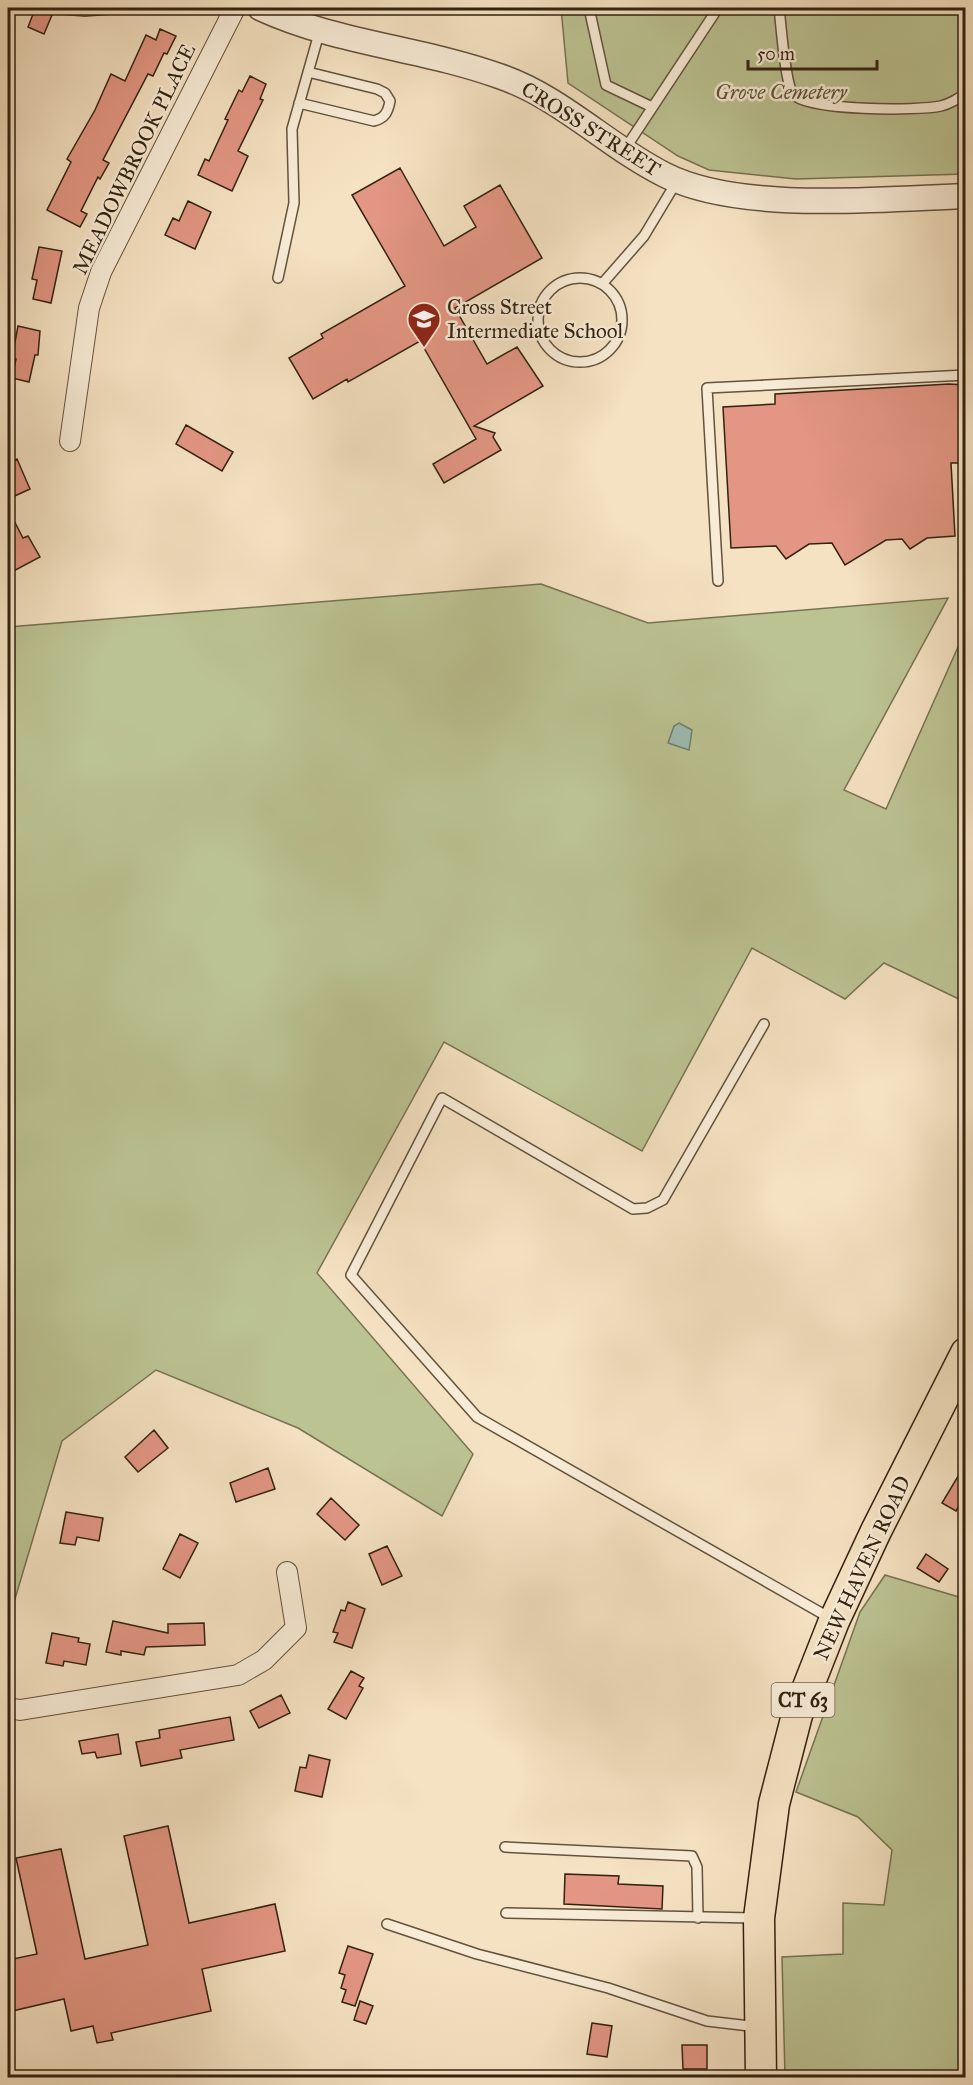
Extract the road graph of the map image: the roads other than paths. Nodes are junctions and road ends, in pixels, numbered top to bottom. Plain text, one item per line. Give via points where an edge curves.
1 (51, 8) edge
2 (122, 8) edge
3 (236, 8) edge
4 (260, 8) edge
5 (589, 8) edge
6 (718, 8) edge
7 (779, 8) edge
8 (320, 30) junction
9 (308, 72) junction
10 (966, 93) edge
11 (299, 103) junction
12 (652, 107) junction
13 (624, 151) junction
14 (677, 181) junction
15 (966, 196) edge
16 (278, 278) dead end
17 (602, 284) junction
18 (966, 375) edge
19 (70, 441) dead end
20 (718, 581) dead end
21 (764, 1024) dead end
22 (966, 1353) edge
23 (287, 1572) dead end
24 (834, 1621) junction
25 (8, 1708) edge
26 (505, 1847) dead end
27 (506, 1913) dead end
28 (698, 1918) junction
29 (759, 1918) junction
30 (387, 1924) dead end
31 (760, 2028) junction
32 (761, 2078) edge

1 - 2 lane
3 - 19 street, MEADOWBROOK PLACE via 101,272 89,308
4 - 8 street, CROSS STREET
5 - 12 lane via 606,85
6 - 12 lane
7 - 10 lane via 792,93 803,101 847,108 942,106
8 - 9 lane
8 - 13 street, CROSS STREET via 511,80 554,102
9 - 11 lane
9 - 11 lane via 377,89 390,101 389,110 374,122
11 - 16 lane via 292,129 294,203
12 - 13 lane
13 - 14 street, CROSS STREET
14 - 15 street, CROSS STREET via 713,192 810,200
14 - 17 lane via 644,236
17 - 17 lane via 620,306 620,334 614,346 597,358 576,362 551,351 543,340 539,313 543,300 563,282 576,278
18 - 20 lane via 707,388
21 - 24 lane via 663,1200 647,1208 633,1209 442,1098 351,1275 477,1417
22 - 24 main road, NEW HAVEN ROAD / CT 63
23 - 25 street via 296,1628 264,1660 238,1675 20,1710
24 - 29 main road, NEW HAVEN ROAD / CT 63 via 797,1715 774,1804
26 - 28 lane via 692,1856 697,1867
27 - 28 lane
28 - 29 lane
29 - 31 main road, NEW HAVEN ROAD / CT 63
30 - 31 lane via 707,2020
31 - 32 main road, NEW HAVEN ROAD / CT 63

